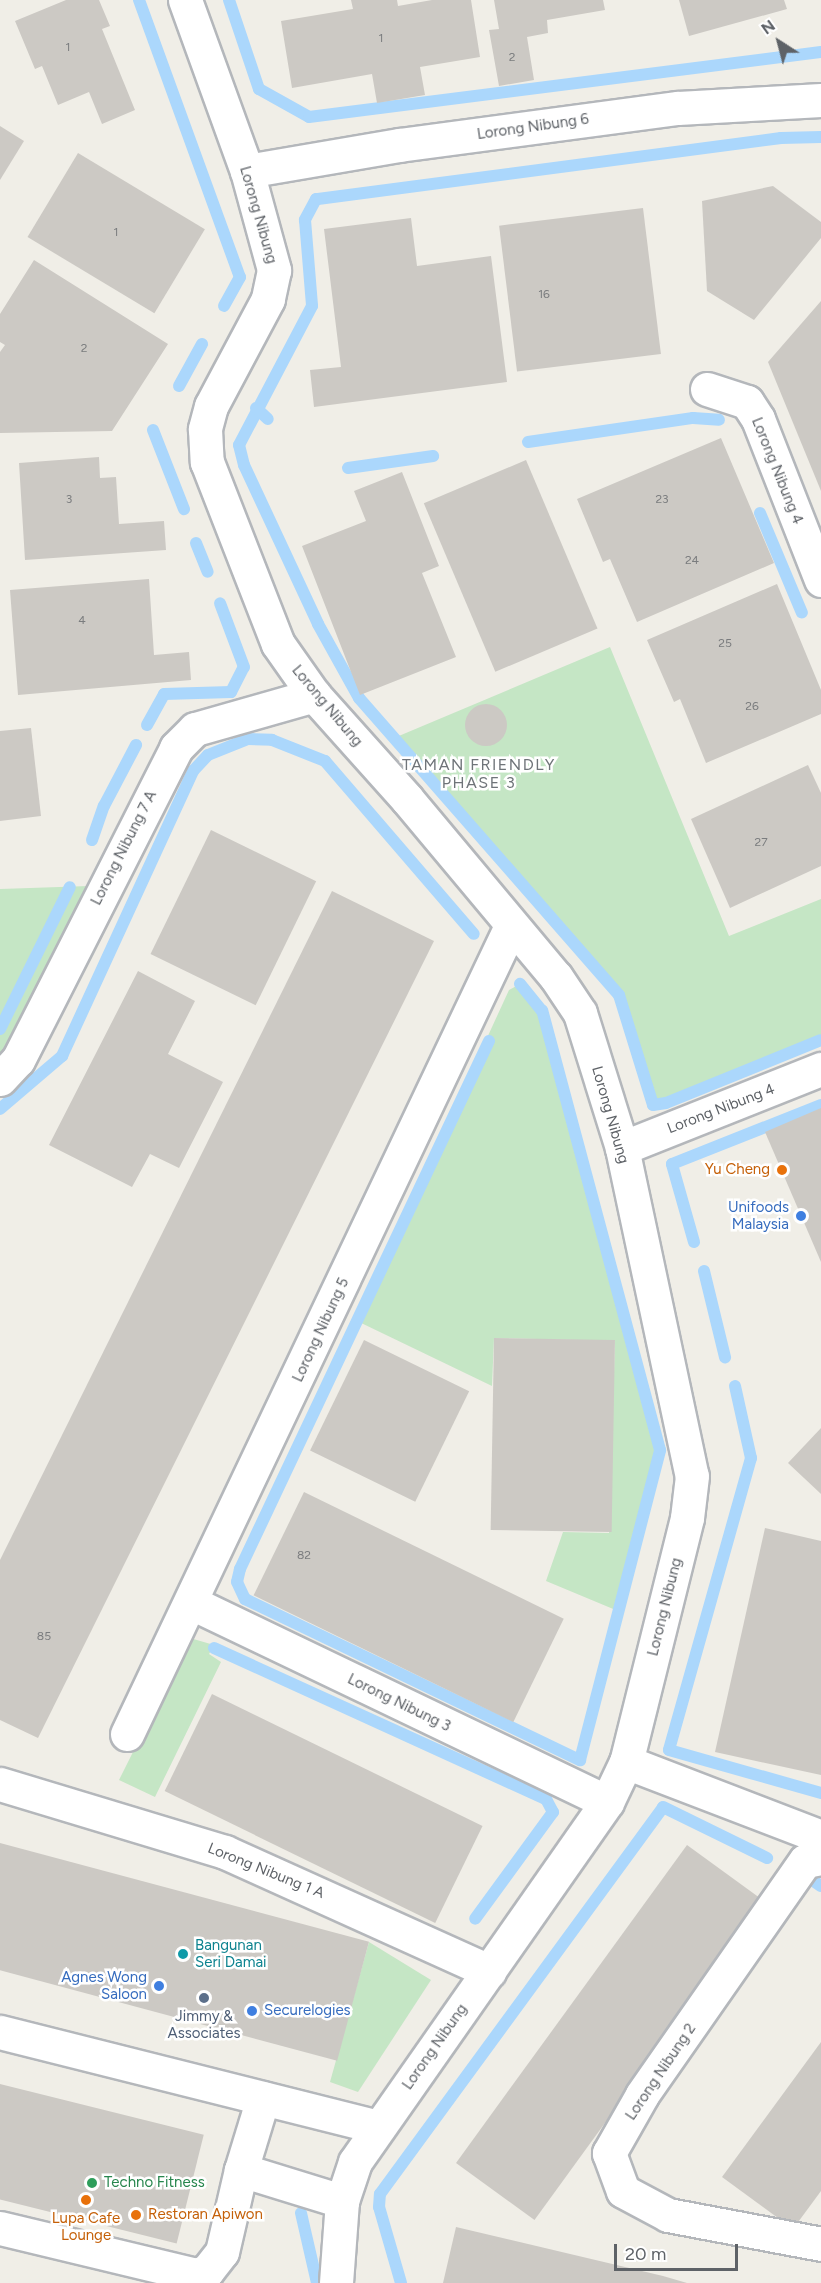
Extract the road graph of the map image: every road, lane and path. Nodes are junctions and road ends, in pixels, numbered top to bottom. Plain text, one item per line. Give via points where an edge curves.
1 (185, 0) edge
2 (821, 100) edge
3 (247, 171) junction
4 (707, 388) dead end
5 (821, 580) edge
6 (314, 695) junction
7 (511, 926) junction
8 (821, 1070) edge
9 (0, 1079) edge
10 (622, 1148) junction
11 (192, 1604) junction
12 (128, 1734) dead end
13 (626, 1762) junction
14 (0, 1784) edge
15 (607, 1802) junction
16 (816, 1852) edge
17 (489, 1971) junction
18 (0, 2032) edge
19 (263, 2098) junction
20 (378, 2127) junction
21 (241, 2170) junction
22 (342, 2200) junction
23 (0, 2228) edge
24 (821, 2244) edge
25 (336, 2283) edge

1 - 3 street, Lorong Nibung
2 - 3 street, Lorong Nibung 6 via 678,108 399,145
3 - 6 street, Lorong Nibung via 274,270 268,299 211,406 205,429 207,462 278,644
4 - 5 street, Lorong Nibung 4 via 747,402 758,419
6 - 7 street, Lorong Nibung via 408,799
6 - 9 street, Lorong Nibung 7 A via 195,729 176,748 18,1060
7 - 10 street, Lorong Nibung via 580,1013
7 - 11 street, Lorong Nibung 5
8 - 10 street, Lorong Nibung 4
10 - 13 street, Lorong Nibung via 692,1476 687,1518
11 - 12 street, Lorong Nibung 5
11 - 15 street, Lorong Nibung 3
13 - 15 street, Lorong Nibung
13 - 16 street, Lorong Nibung 2
14 - 17 street, Lorong Nibung 1 A via 225,1852
15 - 17 street, Lorong Nibung
16 - 24 street, Lorong Nibung 2 via 642,2096 609,2153 623,2191 668,2215
17 - 20 street, Lorong Nibung
18 - 19 street
19 - 20 street
19 - 21 street
20 - 22 street, Lorong Nibung via 355,2162
21 - 22 street
21 - 23 street via 222,2252 207,2271 196,2275
22 - 25 street, Lorong Nibung

